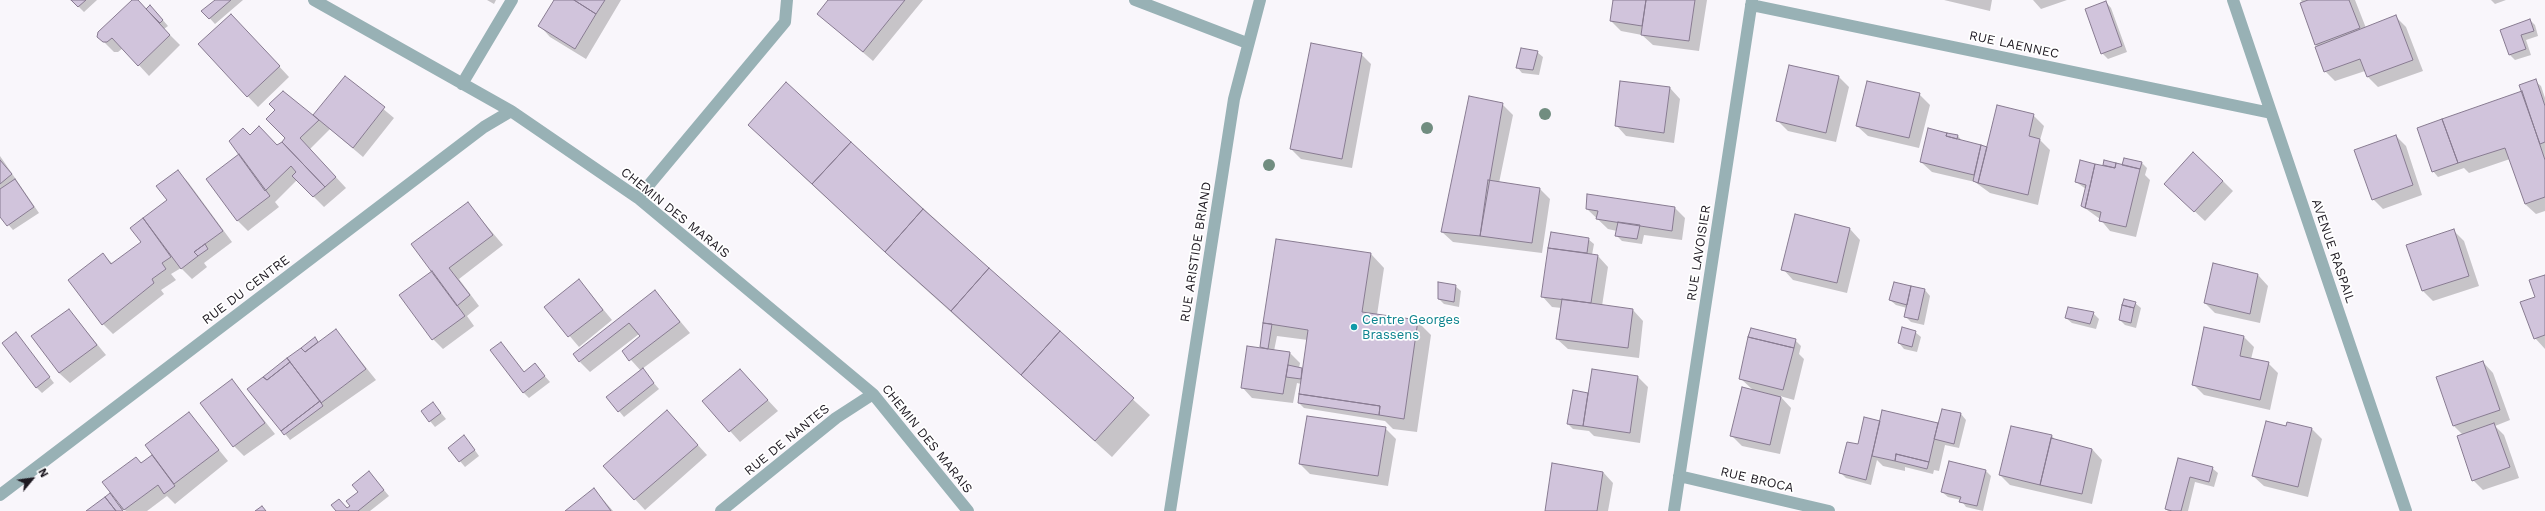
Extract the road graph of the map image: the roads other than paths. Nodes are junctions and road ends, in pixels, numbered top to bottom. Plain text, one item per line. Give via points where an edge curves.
1 (314, 0) edge
2 (512, 0) edge
3 (787, 0) edge
4 (1135, 0) edge
5 (1260, 0) edge
6 (2233, 0) edge
7 (1752, 2) edge
8 (1247, 43) junction
9 (462, 84) junction
10 (511, 111) junction
11 (2271, 113) junction
12 (638, 198) junction
13 (873, 394) junction
14 (1679, 476) junction
15 (0, 495) edge
16 (721, 511) edge
17 (968, 511) edge
18 (1170, 511) edge
19 (1674, 511) edge
20 (1830, 511) edge
21 (2406, 511) edge

1 - 9 street, CHEMIN DES MARAIS
2 - 9 street
3 - 12 street via 785,22
4 - 8 street
5 - 8 street, RUE ARISTIDE BRIAND
6 - 11 street, AVENUE RASPAIL
7 - 11 street, RUE LAENNEC
7 - 14 street, RUE LAVOISIER
8 - 18 street, RUE ARISTIDE BRIAND via 1234,99
9 - 10 street, CHEMIN DES MARAIS
10 - 12 street, CHEMIN DES MARAIS
10 - 15 street, RUE DU CENTRE via 484,127
11 - 21 street, AVENUE RASPAIL
12 - 13 street, CHEMIN DES MARAIS
13 - 16 street, RUE DE NANTES via 836,418
13 - 17 street, CHEMIN DES MARAIS
14 - 19 street, RUE LAVOISIER
14 - 20 street, RUE BROCA

